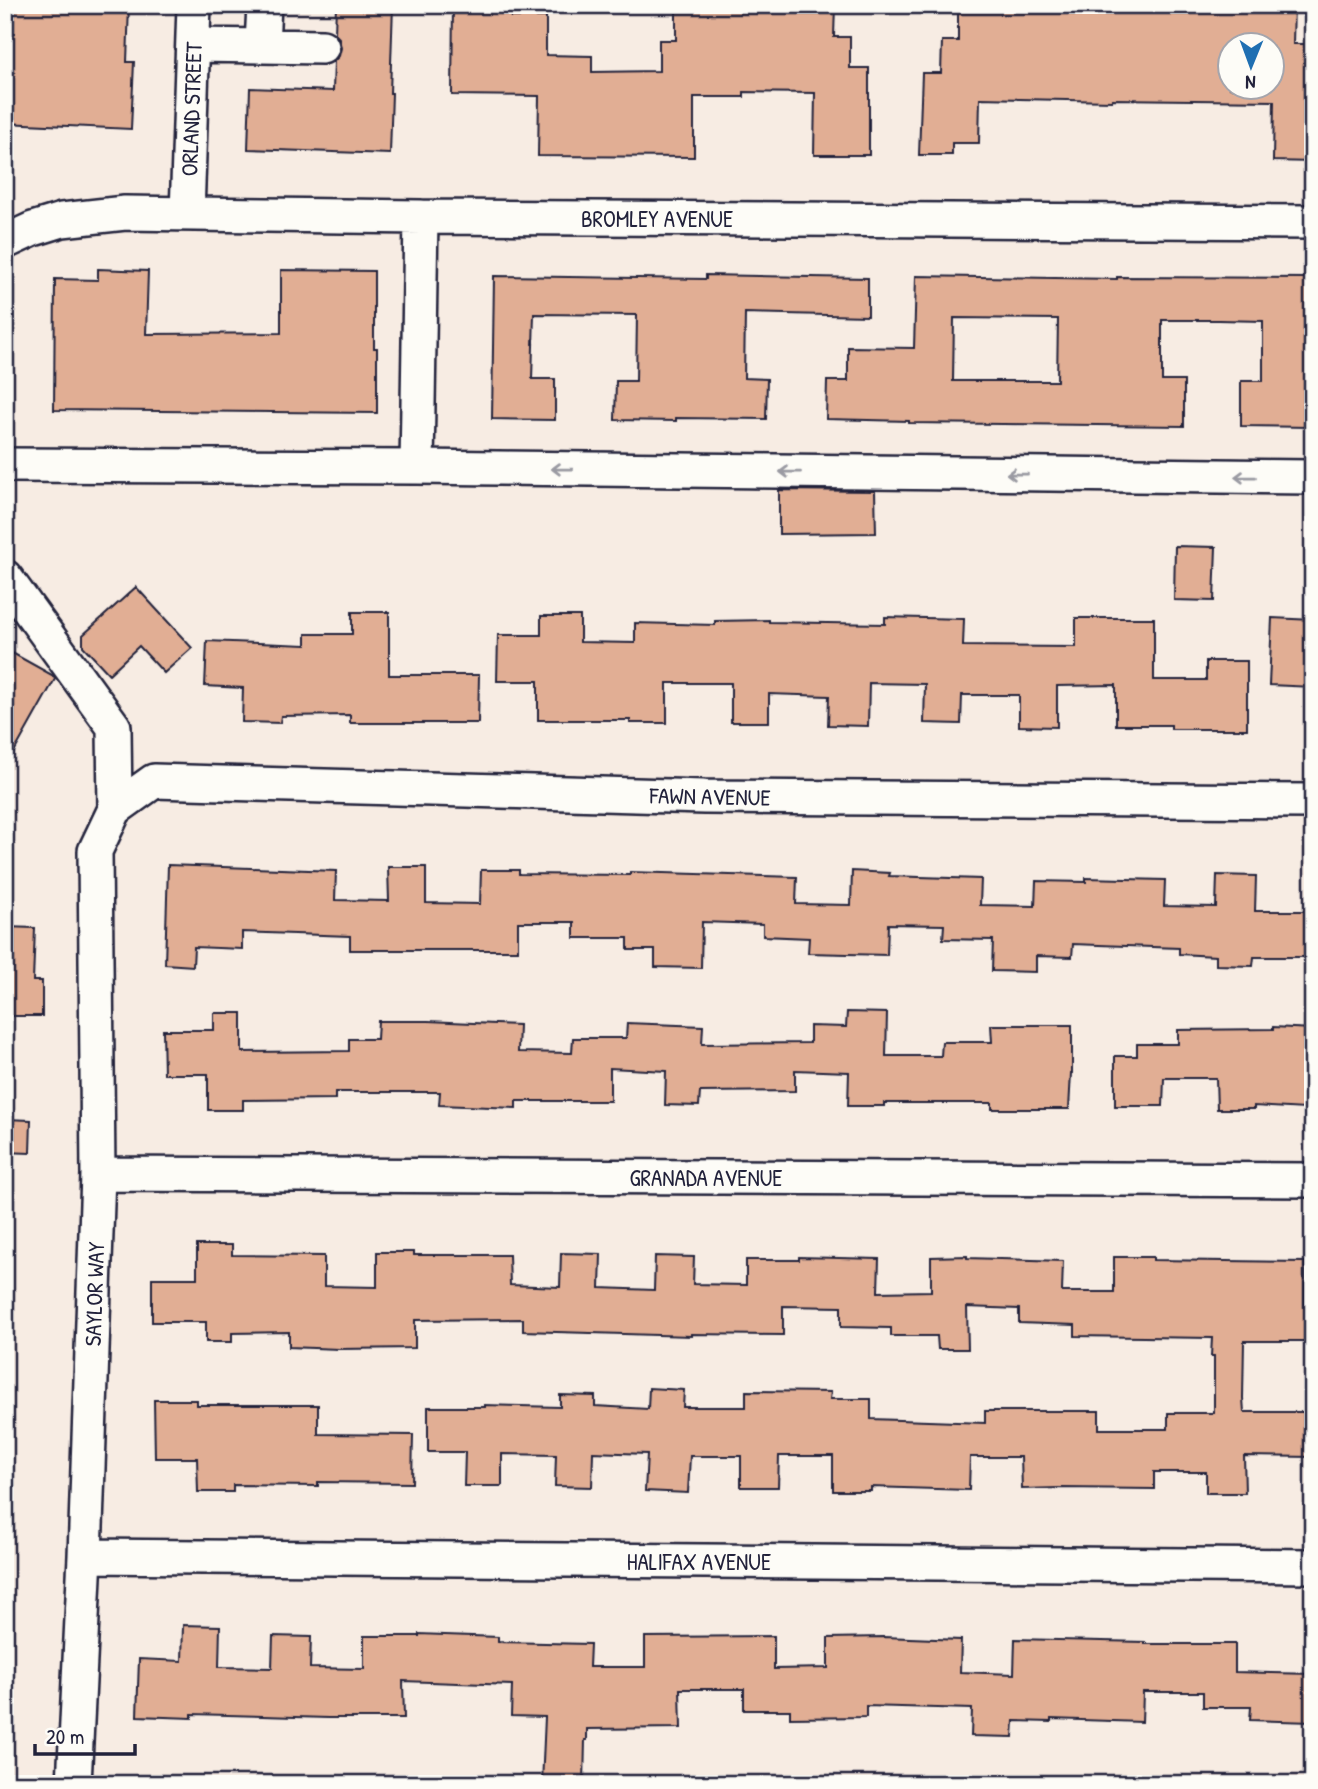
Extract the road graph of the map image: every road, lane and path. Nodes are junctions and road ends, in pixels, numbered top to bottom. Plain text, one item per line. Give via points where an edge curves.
1 (194, 5) edge
2 (264, 5) edge
3 (193, 45) junction
4 (262, 46) junction
5 (322, 47) dead end
6 (187, 214) junction
7 (421, 217) junction
8 (1313, 222) edge
9 (5, 242) edge
10 (5, 465) edge
11 (417, 467) junction
12 (1313, 477) edge
13 (5, 577) edge
14 (1313, 801) edge
15 (116, 808) junction
16 (98, 1174) junction
17 (1313, 1180) edge
18 (85, 1556) junction
19 (1313, 1566) edge
20 (74, 1784) edge

1 - 3 street, ORLAND STREET
2 - 4 street
3 - 4 street
3 - 6 street, ORLAND STREET
4 - 5 street
6 - 7 street, BROMLEY AVENUE
6 - 9 street, BROMLEY AVENUE via 125,213 62,220
7 - 8 street, BROMLEY AVENUE
7 - 11 street
10 - 11 street
12 -> 11 street
13 - 15 street via 114,727
14 - 15 street, FAWN AVENUE via 704,797 154,781
15 - 16 street, SAYLOR WAY via 95,851
16 - 17 street, GRANADA AVENUE
16 - 18 street, SAYLOR WAY
18 - 19 street, HALIFAX AVENUE
18 - 20 street, SAYLOR WAY

